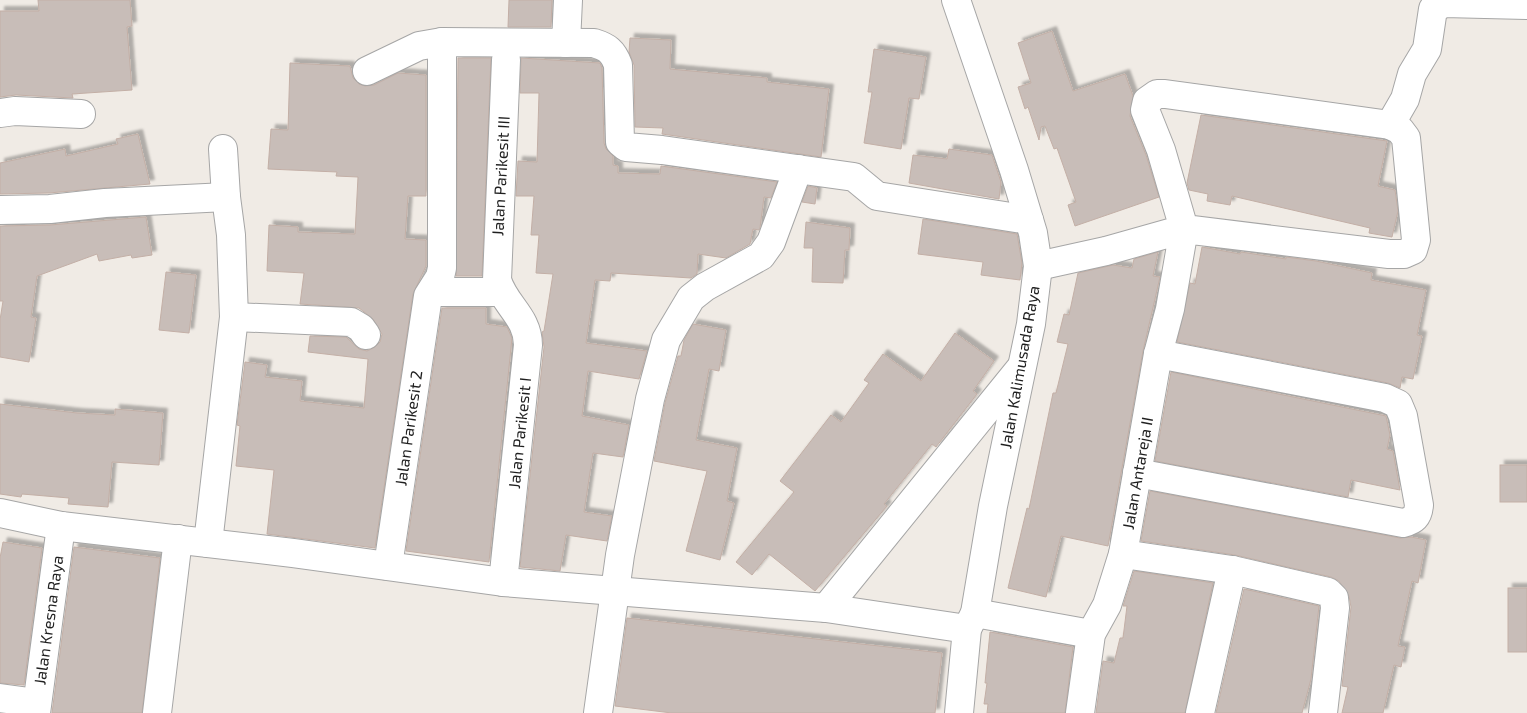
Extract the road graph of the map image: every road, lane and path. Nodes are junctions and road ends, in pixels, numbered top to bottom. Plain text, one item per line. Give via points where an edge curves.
1 (568, 0) edge
2 (956, 0) edge
3 (1527, 5) edge
4 (442, 42) junction
5 (566, 43) junction
6 (506, 60) dead end
7 (367, 71) dead end
8 (0, 113) edge
9 (81, 114) dead end
10 (1390, 125) junction
11 (223, 148) dead end
12 (798, 169) junction
13 (226, 197) junction
14 (0, 210) edge
15 (1029, 220) junction
16 (1184, 229) junction
17 (1038, 266) junction
18 (432, 292) junction
19 (501, 292) junction
20 (234, 317) junction
21 (366, 335) dead end
22 (1158, 354) junction
23 (1021, 368) junction
24 (1138, 473) junction
25 (0, 513) edge
26 (61, 526) junction
27 (178, 539) junction
28 (208, 543) junction
29 (1124, 554) junction
30 (388, 566) junction
31 (1232, 570) junction
32 (503, 582) junction
33 (614, 592) junction
34 (826, 608) junction
35 (971, 621) junction
36 (1091, 634) junction
37 (0, 698) edge
38 (37, 708) edge
39 (157, 713) edge
40 (598, 713) edge
41 (959, 713) edge
42 (1080, 713) edge
43 (1200, 713) edge
44 (1323, 713) edge

1 - 5 street
2 - 15 street, Jalan Kalimusada Raya
3 - 10 street via 1444,2 1433,9 1427,49 1412,74 1405,99
4 - 5 street
4 - 7 street via 419,46
4 - 18 street, Jalan Parikesit 2 via 442,268
5 - 12 street via 594,43 614,54 618,64 622,146
6 - 19 street, Jalan Parikesit III via 496,257
8 - 9 street
10 - 16 street via 1400,130 1408,146 1416,240 1413,250 1389,254
10 - 16 street via 1165,94 1150,97 1145,110 1161,150
11 - 13 street
12 - 15 street via 854,177 872,193 886,198
12 - 33 street via 771,242 761,256 691,298 666,340 650,399
13 - 14 street
13 - 20 street
15 - 17 street, Jalan Kalimusada Raya
16 - 17 street
16 - 22 street, Jalan Antareja II via 1170,309
17 - 23 street, Jalan Kalimusada Raya via 1031,324
18 - 19 street
18 - 30 street, Jalan Parikesit 2 via 428,296
19 - 32 street, Jalan Parikesit I via 526,325 528,334
20 - 21 street via 351,322
20 - 28 street
22 - 24 street, Jalan Antareja II
22 - 24 street via 1385,398 1398,404 1403,416 1418,514 1413,520 1403,523
23 - 34 street
23 - 35 street, Jalan Kalimusada Raya
24 - 29 street, Jalan Antareja II
25 - 26 street
26 - 27 street
26 - 38 street, Jalan Kresna Raya
27 - 28 street
27 - 39 street
28 - 30 street
29 - 31 street
29 - 36 street, Jalan Antareja II via 1107,605
30 - 32 street
31 - 43 street
31 - 44 street via 1328,592 1334,598
32 - 33 street
33 - 34 street
33 - 40 street
34 - 35 street
35 - 36 street
35 - 41 street, Jalan Kalimusada Raya
36 - 42 street, Jalan Antareja II
37 - 38 street

